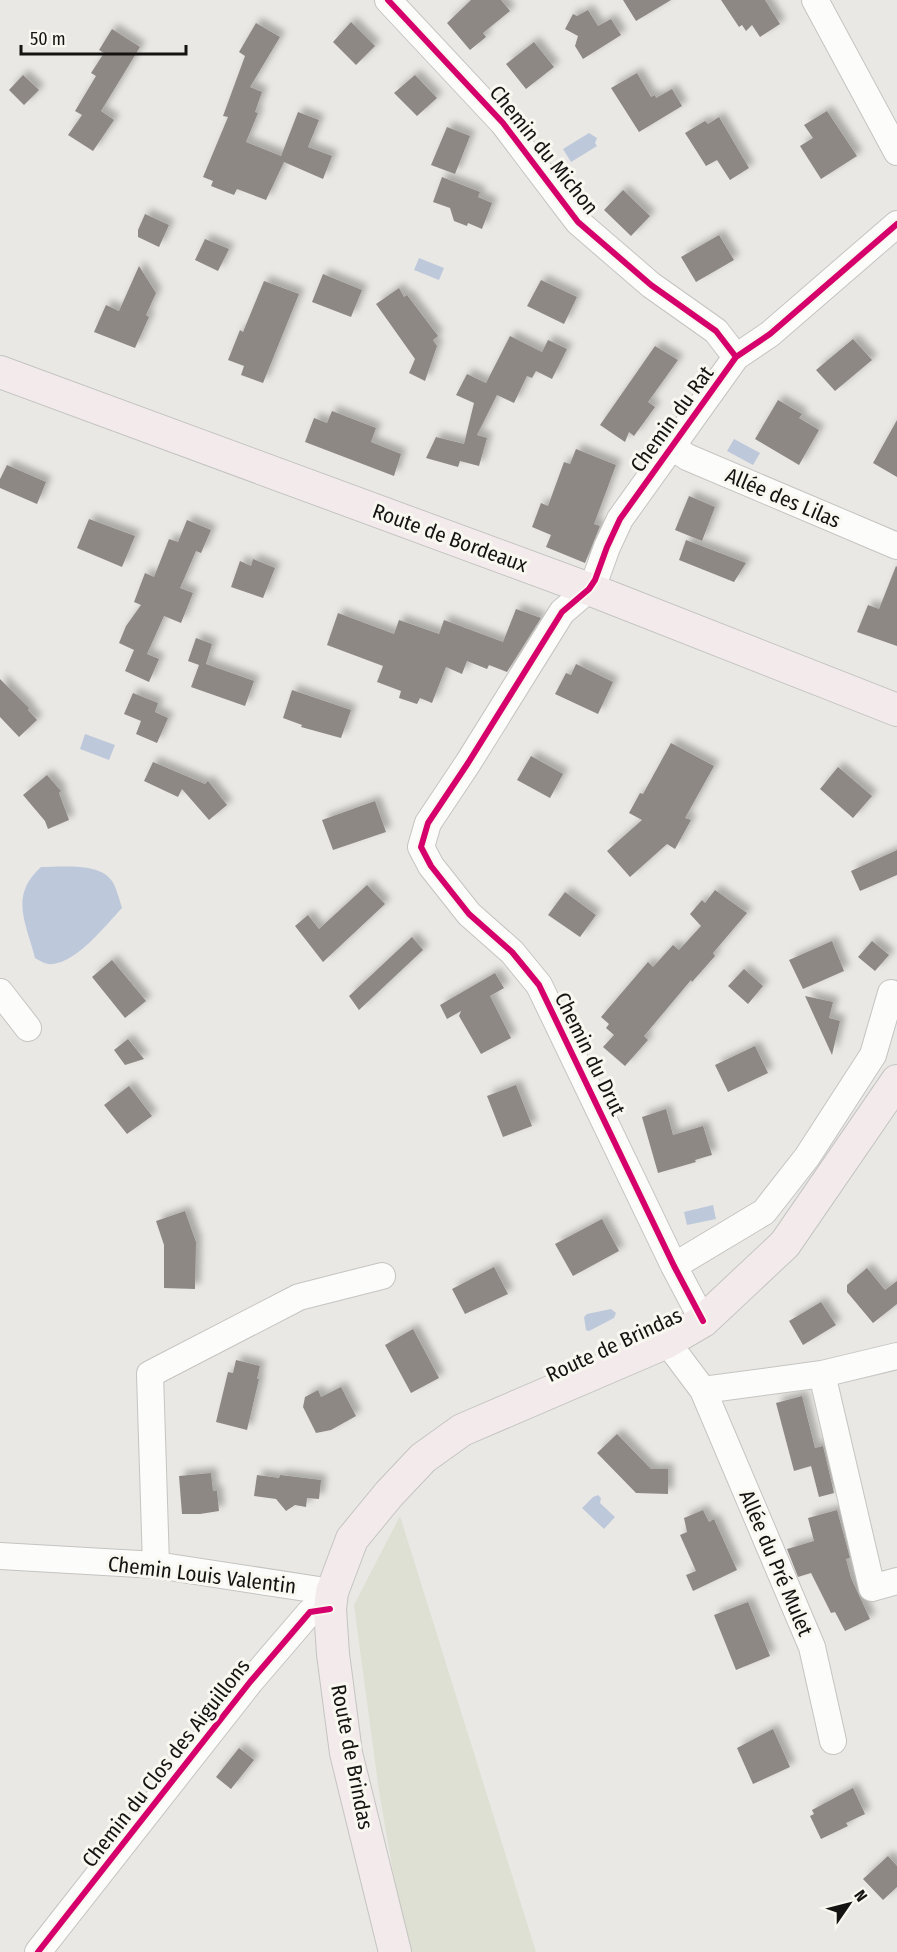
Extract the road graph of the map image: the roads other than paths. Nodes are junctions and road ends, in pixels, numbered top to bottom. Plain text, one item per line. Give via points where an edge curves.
1 (815, 0) edge
2 (400, 4) edge
3 (897, 152) edge
4 (897, 224) edge
5 (736, 357) junction
6 (0, 372) edge
7 (671, 447) junction
8 (897, 546) edge
9 (589, 589) junction
10 (897, 710) edge
11 (0, 992) edge
12 (891, 993) dead end
13 (28, 1028) dead end
14 (897, 1081) edge
15 (674, 1266) junction
16 (382, 1276) dead end
17 (703, 1321) junction
18 (668, 1342) junction
19 (897, 1356) edge
20 (822, 1374) junction
21 (703, 1390) junction
22 (0, 1556) edge
23 (156, 1565) junction
24 (897, 1581) edge
25 (331, 1601) junction
26 (833, 1741) dead end
27 (38, 1952) edge
28 (394, 1952) edge

1 - 3 street
2 - 5 street, Chemin du Michon via 503,123 578,222 651,285 716,331
4 - 5 street, Chemin du Rat via 770,334
5 - 7 street, Chemin du Rat
6 - 9 main road, Route de Bordeaux
7 - 8 street, Allée des Lilas
7 - 9 street, Chemin du Rat via 620,519
9 - 10 main road, Route de Bordeaux
9 - 15 street, Chemin du Drut via 562,612 428,823 421,848 430,866 470,914 512,952 539,985
11 - 13 street
12 - 15 street via 873,1055 807,1157 764,1212
14 - 17 main road, Route de Brindas via 785,1244
15 - 17 street, Chemin du Drut
16 - 23 street via 299,1297 150,1374
17 - 18 main road, Route de Brindas
18 - 21 street, Allée du Pré Mulet
18 - 25 main road, Route de Brindas via 462,1430 423,1458 352,1539
19 - 20 street
20 - 21 street
20 - 24 street via 872,1588
21 - 26 street, Allée du Pré Mulet via 812,1647
22 - 23 street, Chemin Louis Valentin
23 - 25 street, Chemin Louis Valentin
25 - 27 street, Chemin du Clos des Aiguillons via 310,1612 250,1682
25 - 28 main road, Route de Brindas via 333,1654 346,1753

